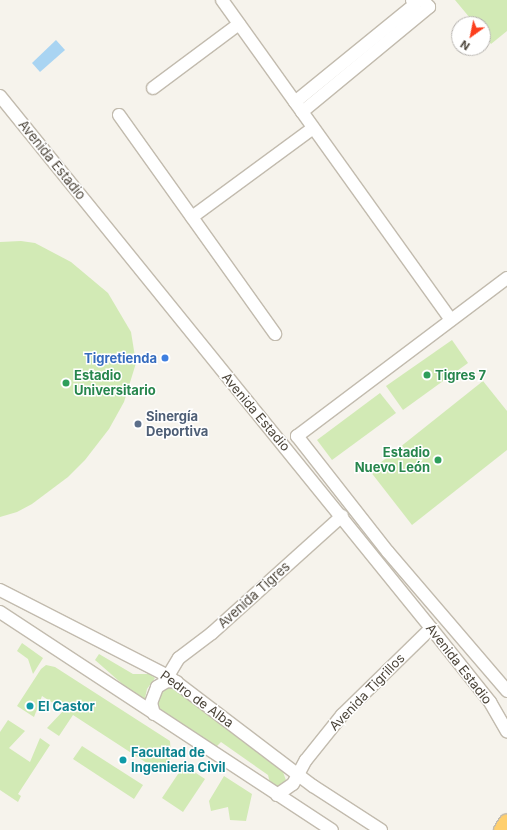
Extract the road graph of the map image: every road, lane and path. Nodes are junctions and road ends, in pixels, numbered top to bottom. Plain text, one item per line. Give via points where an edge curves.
1 (222, 0) edge
2 (412, 0) edge
3 (423, 0) edge
4 (239, 24) junction
5 (153, 88) dead end
6 (0, 96) edge
7 (298, 107) junction
8 (119, 114) dead end
9 (313, 128) junction
10 (192, 217) junction
11 (507, 278) edge
12 (451, 320) junction
13 (276, 334) dead end
14 (342, 516) junction
15 (0, 590) edge
16 (0, 612) edge
17 (432, 628) junction
18 (172, 679) junction
19 (507, 691) edge
20 (154, 714) junction
21 (507, 731) edge
22 (296, 774) junction
23 (277, 794) junction
24 (507, 822) edge
25 (332, 830) edge
26 (381, 830) edge
27 (502, 830) edge

1 - 4 street
2 - 7 street via 415,4
3 - 7 street via 429,7
4 - 5 street
4 - 7 street
6 - 14 street, Avenida Estadio
7 - 9 street
8 - 10 street
9 - 10 street
9 - 12 street
10 - 13 street
11 - 12 street
12 - 19 street via 297,436 388,552
14 - 17 street, Avenida Estadio
14 - 18 street, Avenida Tigres via 212,634 179,658
15 - 18 street, Pedro de Alba
16 - 20 street
17 - 21 street, Avenida Estadio via 490,702
17 - 22 street, Avenida Tigrillos via 357,699
18 - 20 street via 157,687 151,703
18 - 22 street, Pedro de Alba
20 - 23 street
22 - 23 street, Avenida Tigrillos via 290,787
22 - 26 street, Pedro de Alba
23 - 25 street
24 - 27 highway

